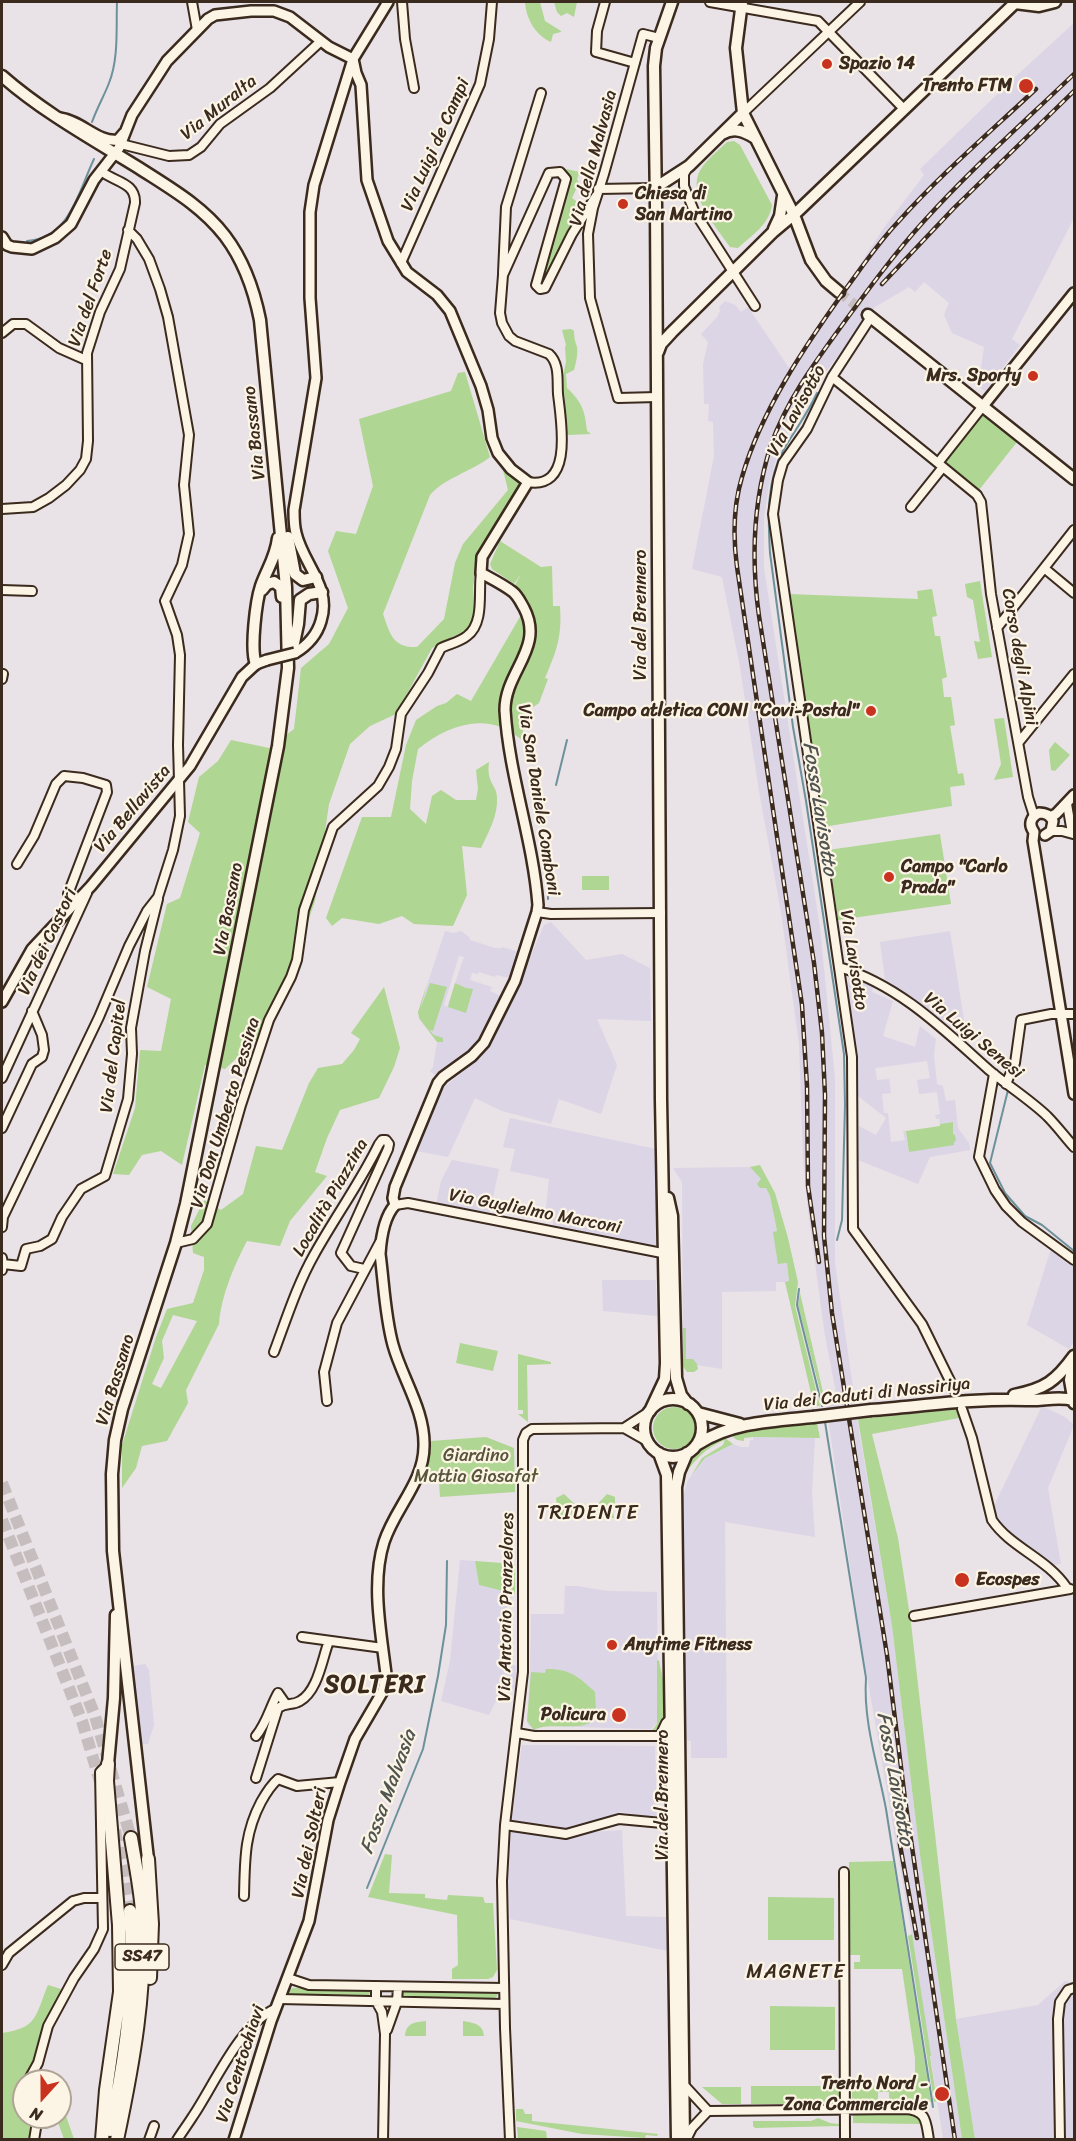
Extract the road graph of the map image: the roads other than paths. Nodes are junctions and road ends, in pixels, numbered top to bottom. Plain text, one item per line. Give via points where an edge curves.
1 (192, 2) edge
2 (388, 2) edge
3 (402, 2) edge
4 (492, 2) edge
5 (605, 2) edge
6 (672, 2) edge
7 (713, 2) edge
8 (860, 2) edge
9 (1055, 2) edge
10 (1032, 4) edge
11 (741, 5) edge
12 (197, 30) junction
13 (828, 31) junction
14 (659, 38) junction
15 (321, 41) junction
16 (353, 59) junction
17 (634, 63) junction
18 (2, 76) edge
19 (414, 88) dead end
20 (541, 93) dead end
21 (904, 109) junction
22 (743, 112) junction
23 (60, 118) junction
24 (126, 128) junction
25 (717, 137) junction
26 (755, 138) junction
27 (118, 149) junction
28 (689, 166) junction
29 (101, 171) junction
30 (655, 188) junction
31 (597, 193) junction
32 (783, 194) junction
33 (794, 215) junction
34 (128, 230) junction
35 (772, 232) junction
36 (2, 237) edge
37 (802, 240) junction
38 (401, 263) junction
39 (733, 273) junction
40 (503, 275) junction
41 (839, 292) tunnel mouth
42 (1074, 293) edge
43 (755, 306) dead end
44 (870, 316) joint
45 (656, 321) junction
46 (672, 332) junction
47 (2, 333) edge
48 (657, 355) junction
49 (86, 360) junction
50 (832, 377) junction
51 (657, 397) junction
52 (983, 406) junction
53 (940, 465) junction
54 (1074, 479) edge
55 (528, 482) junction
56 (911, 507) dead end
57 (2, 509) edge
58 (280, 511) junction
59 (1074, 530) edge
60 (1044, 568) junction
61 (481, 573) junction
62 (316, 577) junction
63 (2, 590) edge
64 (32, 591) dead end
65 (322, 592) junction
66 (260, 593) junction
67 (1074, 593) edge
68 (997, 628) junction
69 (256, 664) junction
70 (288, 668) junction
71 (1074, 674) edge
72 (1019, 742) junction
73 (180, 777) junction
74 (1074, 795) edge
75 (1067, 804) junction
76 (1034, 816) junction
77 (1050, 817) junction
78 (1034, 832) junction
79 (1048, 833) junction
80 (1073, 834) edge
81 (1037, 858) junction
82 (17, 864) dead end
83 (91, 886) junction
84 (158, 897) junction
85 (74, 904) junction
86 (537, 912) junction
87 (661, 913) junction
88 (60, 920) junction
89 (53, 938) dead end
90 (839, 967) junction
91 (2, 1002) edge
92 (32, 1011) junction
93 (1056, 1014) junction
94 (1074, 1014) edge
95 (994, 1074) junction
96 (2, 1078) edge
97 (1006, 1084) junction
98 (1074, 1094) edge
99 (2, 1128) edge
100 (1074, 1147) edge
101 (662, 1165) junction
102 (395, 1205) junction
103 (2, 1227) edge
104 (381, 1241) junction
105 (176, 1244) junction
106 (664, 1258) junction
107 (1074, 1260) edge
108 (2, 1264) edge
109 (364, 1269) junction
110 (274, 1352) dead end
111 (1074, 1358) edge
112 (955, 1391) dead end
113 (1073, 1398) edge
114 (994, 1399) junction
115 (327, 1401) dead end
116 (688, 1404) junction
117 (963, 1409) dead end
118 (650, 1411) junction
119 (698, 1413) junction
120 (744, 1425) junction
121 (624, 1428) junction
122 (647, 1441) junction
123 (698, 1444) junction
124 (659, 1453) junction
125 (687, 1453) junction
126 (113, 1551) junction
127 (1072, 1589) edge
128 (914, 1616) dead end
129 (302, 1637) dead end
130 (329, 1641) junction
131 (383, 1648) junction
132 (285, 1703) junction
133 (670, 1719) junction
134 (517, 1732) junction
135 (256, 1736) dead end
136 (108, 1764) junction
137 (256, 1778) dead end
138 (340, 1782) junction
139 (505, 1825) junction
140 (672, 1831) junction
141 (131, 1838) tunnel mouth
142 (148, 1859) joint
143 (844, 1872) dead end
144 (244, 1896) dead end
145 (102, 1898) junction
146 (130, 1911) tunnel mouth
147 (2, 1965) edge
148 (288, 1978) junction
149 (376, 1986) junction
150 (398, 1987) junction
151 (504, 1988) junction
152 (1074, 1988) edge
153 (280, 1999) junction
154 (376, 2001) junction
155 (397, 2002) junction
156 (504, 2004) junction
157 (275, 2009) junction
158 (385, 2034) junction
159 (35, 2069) edge
160 (684, 2085) junction
161 (127, 2091) junction
162 (845, 2109) junction
163 (708, 2110) junction
164 (154, 2126) dead end
165 (102, 2139) edge
166 (108, 2139) edge
167 (117, 2139) edge
168 (149, 2139) edge
169 (177, 2139) edge
170 (234, 2139) edge
171 (383, 2139) edge
172 (510, 2139) edge
173 (677, 2139) edge
174 (685, 2139) edge
175 (845, 2139) edge
176 (929, 2139) edge
177 (1060, 2139) edge

1 - 12 street
2 - 16 street
3 - 19 street
4 - 38 street, Via Luigi de Campi via 480,84
5 - 17 street via 596,52
6 - 14 main road, Via del Brennero
7 - 11 street
8 - 13 street
9 - 10 main road
10 - 21 main road via 1015,3
11 - 13 street via 818,21
11 - 22 main road via 736,48
12 - 15 street via 215,15 266,10 290,17
12 - 24 street via 163,68
13 - 21 street
13 - 22 street
14 - 17 street, Via della Malvasia via 644,34
14 - 30 main road, Via del Brennero via 654,66
15 - 16 street
15 - 27 street, Via Muralta via 270,87 220,124 189,155
16 - 38 street via 361,85 367,180 388,241
16 - 62 street via 317,172 310,212 310,298 316,378 294,523
17 - 31 street, Via della Malvasia
18 - 23 main road, Via Bassano
20 - 40 street via 506,207
21 - 33 main road
22 - 25 main road
22 - 26 main road
23 - 24 street via 72,120 109,141 120,139
23 - 27 main road, Via Bassano
24 - 27 street
25 - 26 main road via 736,130
25 - 28 main road
26 - 32 main road
27 - 29 street
27 - 58 main road, Via Bassano via 201,210 226,237 247,273 260,320
28 - 30 main road
28 - 39 street via 684,174 689,201
29 - 34 street, Via del Forte via 126,184 136,195
29 - 36 street via 76,217 55,238 32,249 22,249 7,245
30 - 31 street
30 - 45 main road, Via del Brennero
31 - 40 street via 545,288 540,289 536,285 566,179 560,172 549,173
31 - 51 street, Via della Malvasia via 588,234 589,289 613,382 618,398
32 - 33 main road
32 - 35 main road via 780,216
33 - 35 main road
33 - 37 main road
34 - 49 street, Via del Forte via 120,269 100,312
34 - 73 street, Via del Capitel via 149,259 160,289 189,435 184,485 189,534 182,565 165,601 180,655
35 - 37 main road via 788,230
35 - 39 main road
37 - 41 main road via 817,270
38 - 55 street via 450,311 481,386 498,453
39 - 43 street
39 - 46 main road
40 - 55 street via 500,313 509,336 553,357 556,366 562,446 549,480
42 - 52 street
44 - 50 street, Via Lavisotto
44 - 52 main road
45 - 46 main road via 664,331
45 - 48 main road, Via del Brennero
46 - 48 main road
47 - 49 street via 14,324 26,324 59,348
48 - 51 main road, Via del Brennero
49 - 57 street, Via del Forte via 88,441 80,471 33,507
50 - 53 street
50 - 90 street, Via Lavisotto via 807,429 783,463 773,514
51 - 87 main road, Via del Brennero
52 - 53 street
52 - 54 main road
53 - 56 street
53 - 68 street, Corso degli Alpini via 981,502
55 - 61 street via 482,557
58 - 62 main road via 295,574 303,580
58 - 66 main road via 277,548
58 - 70 main road, Via Bassano
59 - 60 street
60 - 67 street
60 - 68 street
61 - 86 street, Via San Daniele Comboni via 516,594 532,630 505,710 514,779 536,882
61 - 105 street, Via Don Umberto Pessina via 480,603 473,632 441,648 401,714 396,749 378,786 333,827 304,910 297,960 269,1020 207,1224 193,1239
62 - 65 street
63 - 64 street
65 - 69 street, Via Bellavista, bridge via 324,610 320,625 308,643 296,653
65 - 70 main road via 300,600
66 - 69 main road via 252,648
66 - 70 main road via 270,582 278,583 282,590
68 - 72 street, Corso degli Alpini
69 - 73 street, Via Bellavista via 242,676 202,749
70 - 105 main road, Via Bassano via 268,798
71 - 72 street
72 - 76 street, Corso degli Alpini
73 - 83 street, Via Bellavista
73 - 84 street, Via del Capitel via 180,816
74 - 75 street
75 - 77 street
75 - 80 street
76 - 77 street via 1045,813
76 - 78 street via 1030,823
77 - 79 street via 1053,821
78 - 79 street
78 - 81 street
79 - 80 street
79 - 81 street
81 - 93 street
82 - 85 street via 63,776 83,777 106,785 107,792 68,894
83 - 85 street, Via Bellavista
83 - 92 street, Via dei Castori
84 - 103 street, Via del Capitel via 129,946 3,1217
84 - 108 street, Via del Capitel via 131,1028 128,1100 105,1176 81,1189 52,1239 26,1249 21,1266
85 - 88 street, Via Bellavista
86 - 87 street
86 - 102 street, Via dei Solteri via 515,981 484,1042 438,1083 395,1187
87 - 101 main road, Via del Brennero
88 - 89 street
88 - 91 street, Via Bellavista via 32,949
90 - 95 street, Via Luigi Senesi via 888,987 949,1033
90 - 112 street, Via Lavisotto via 852,1057 853,1229 922,1324
92 - 96 street, Via dei Castori
92 - 99 street, Via dei Castori via 44,1050 42,1057 32,1064
93 - 94 street
93 - 97 street via 1022,1020 1015,1063
93 - 98 street
95 - 97 street, Via Luigi Senesi
95 - 107 street via 979,1157 1006,1206
97 - 100 street, Via Luigi Senesi via 1049,1118
101 - 106 main road, Via del Brennero
101 - 106 main road, Via del Brennero via 672,1216
102 - 104 street, Via dei Solteri
102 - 106 street, Via Guglielmo Marconi via 408,1203
104 - 109 street
104 - 131 street, Via dei Solteri via 393,1346 418,1412 424,1446 419,1475 392,1523 380,1558
105 - 126 main road, Via Bassano via 118,1425 111,1494
106 - 116 main road, Via del Brennero via 676,1378
106 - 118 main road, Via del Brennero via 665,1379
109 - 110 street, Località Piazzina via 351,1266 341,1253 388,1149 387,1140 379,1144 313,1257
109 - 115 street via 336,1323 324,1371
111 - 113 main road
111 - 114 main road, Via dei Caduti di Nassiriya via 1045,1386
113 - 114 main road, Via dei Caduti di Nassiriya
114 - 120 main road, Via dei Caduti di Nassiriya, bridge
116 - 118 main road via 669,1400
116 - 119 main road
117 - 127 street via 992,1520
118 - 121 street
118 - 122 main road via 644,1428
119 - 120 main road, Via dei Caduti di Nassiriya
119 - 123 main road via 702,1430
120 - 123 main road, Via dei Caduti di Nassiriya via 715,1433
121 - 122 street
121 - 134 street, Via Antonio Pranzelores via 536,1429 529,1430 524,1437 524,1672
122 - 124 main road
123 - 125 main road
124 - 125 main road via 673,1457
124 - 133 main road, Via del Brennero via 667,1475
125 - 160 main road, Via del Brennero via 676,1487
126 - 136 main road via 116,1661
126 - 142 main road, Via Bassano
127 - 128 street
129 - 130 street
130 - 131 street
130 - 132 street via 307,1696 297,1703
131 - 138 street, Via dei Solteri via 384,1687 355,1739
132 - 135 street via 278,1693
132 - 137 street via 278,1708
133 - 134 street via 660,1736 534,1736
133 - 140 main road, Via del Brennero
134 - 139 street, Via Antonio Pranzelores
136 - 145 street via 100,1772
136 - 165 highway via 120,1992
138 - 144 street via 297,1786 278,1779 270,1785 253,1817 246,1843
138 - 148 street, Via dei Solteri via 328,1820 309,1921
139 - 140 street via 566,1834 619,1819 662,1823
139 - 151 street, Via Antonio Pranzelores
140 - 173 main road, Via del Brennero
141 - 161 highway, SS47 via 142,1913 142,1978
142 - 161 highway via 152,1924 149,1985 137,2067
143 - 162 street
145 - 147 street via 73,1902 9,1953
145 - 159 street via 103,1929 48,2026
146 - 166 highway, SS47 via 129,2012
148 - 149 street via 309,1985
148 - 153 street, Via dei Solteri
149 - 150 street
149 - 154 street
150 - 151 street
150 - 155 street
151 - 156 street, Via Antonio Pranzelores
152 - 177 street via 1060,2002 1058,2019
153 - 154 street
153 - 157 street, Via Centochiavi
154 - 155 street
154 - 158 street
155 - 156 street
155 - 158 street
156 - 172 street, Via Antonio Pranzelores
157 - 169 street via 264,2014 242,2039
157 - 170 street, Via Centochiavi
158 - 171 street
160 - 163 street
160 - 174 main road, Via del Brennero
161 - 167 highway, SS47
162 - 163 street
162 - 175 street
162 - 176 street via 916,2110 925,2119
163 - 174 street
164 - 168 street

